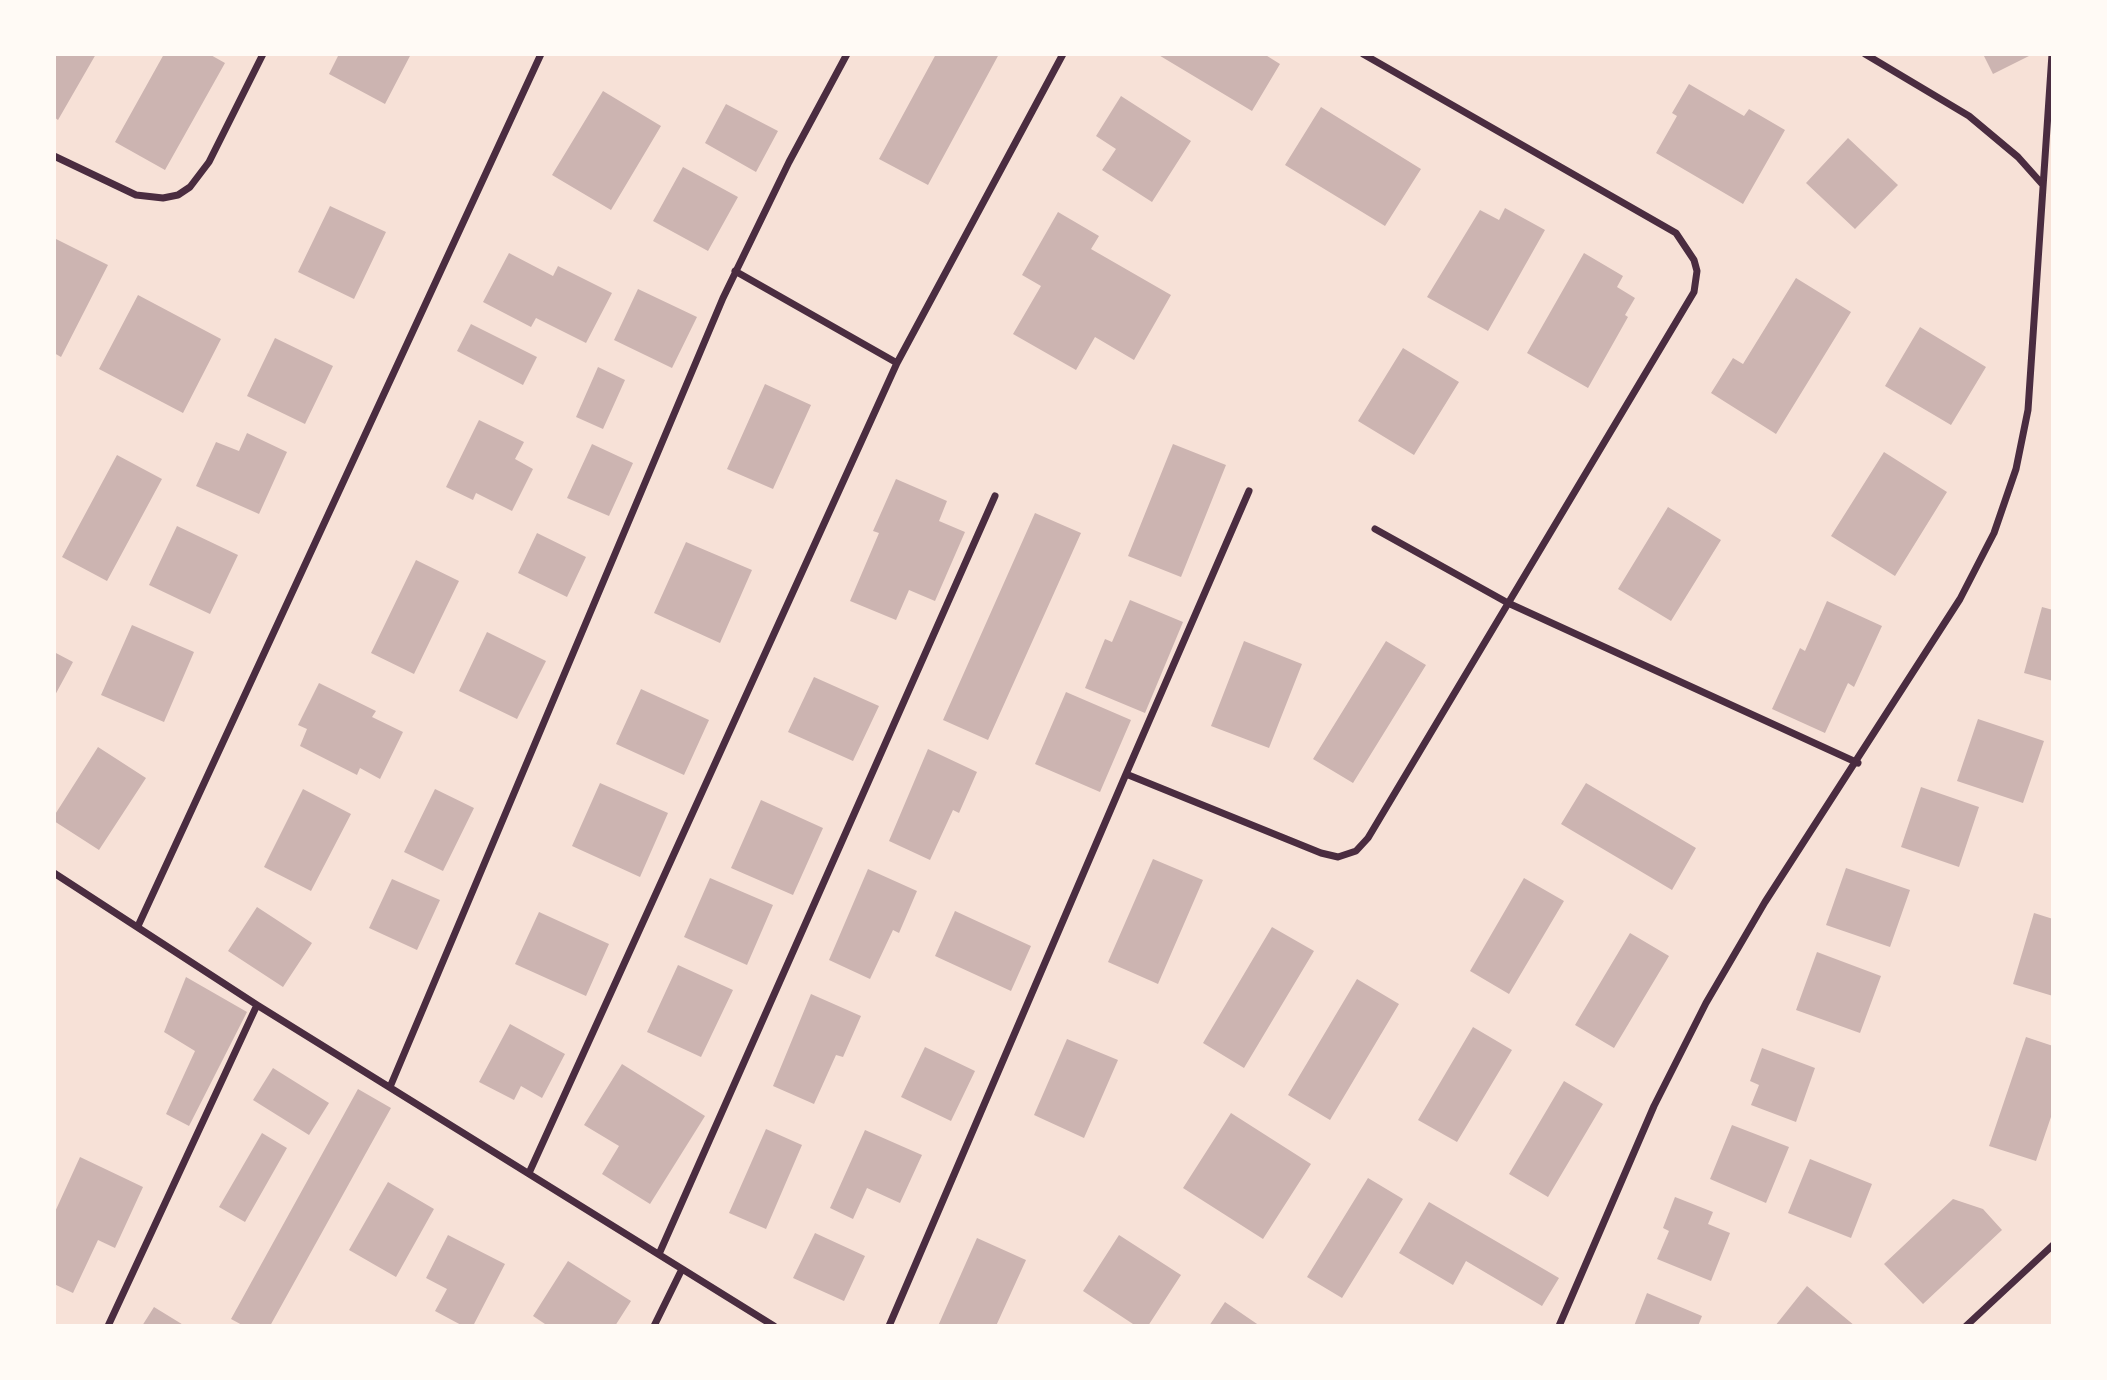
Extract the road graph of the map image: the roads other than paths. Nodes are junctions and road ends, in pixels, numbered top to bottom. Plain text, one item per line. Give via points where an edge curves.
1 (263, 54) edge
2 (541, 54) edge
3 (847, 54) edge
4 (1063, 54) edge
5 (1363, 54) edge
6 (1865, 54) edge
7 (2052, 54) edge
8 (54, 156) edge
9 (2044, 186) junction
10 (735, 271) junction
11 (897, 363) junction
12 (1249, 491) dead end
13 (995, 496) dead end
14 (1375, 528) dead end
15 (1508, 603) junction
16 (1857, 763) junction
17 (1126, 774) junction
18 (54, 873) edge
19 (138, 926) junction
20 (257, 1005) junction
21 (390, 1087) junction
22 (529, 1173) junction
23 (2053, 1245) edge
24 (659, 1254) junction
25 (682, 1269) junction
26 (108, 1326) edge
27 (654, 1326) edge
28 (774, 1326) edge
29 (890, 1326) edge
30 (1559, 1326) edge
31 (1966, 1326) edge

1 - 8 street via 209,162 178,195 136,195
2 - 19 street
3 - 10 street
4 - 11 street
5 - 15 street via 1668,228 1683,239 1694,260 1696,283 1691,299
6 - 9 street via 1969,116
7 - 9 street
9 - 16 street via 2028,410 2007,496 1968,585
10 - 11 street
10 - 21 street
11 - 22 street
12 - 17 street
13 - 24 street
14 - 15 street
15 - 16 street
15 - 17 street via 1368,838 1347,856 1321,853
16 - 30 street via 1765,902 1706,1003 1642,1132
17 - 29 street
18 - 19 street
19 - 20 street
20 - 21 street
20 - 26 street
21 - 22 street
22 - 24 street
23 - 31 street
24 - 25 street
25 - 27 street
25 - 28 street

